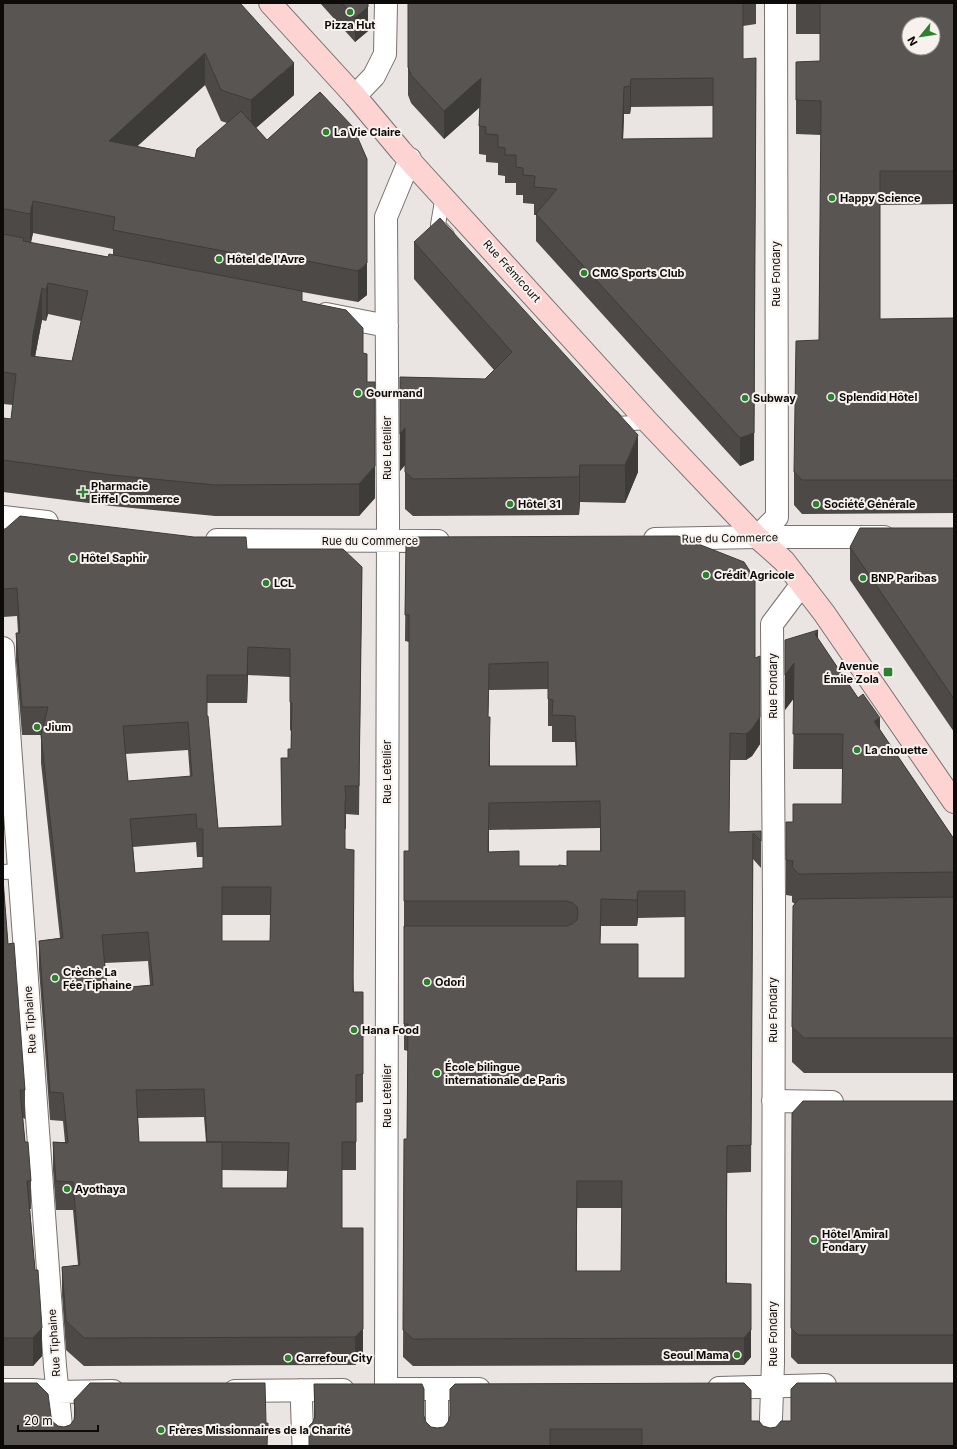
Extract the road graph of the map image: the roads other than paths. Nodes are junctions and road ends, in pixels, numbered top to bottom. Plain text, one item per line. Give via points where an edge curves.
1 (270, 3) edge
2 (386, 3) edge
3 (776, 3) edge
4 (355, 96) junction
5 (410, 159) junction
6 (443, 195) junction
7 (454, 242) edge
8 (306, 310) edge
9 (387, 326) junction
10 (604, 408) edge
11 (648, 422) junction
12 (3, 517) edge
13 (65, 524) edge
14 (757, 537) junction
15 (907, 537) edge
16 (636, 539) edge
17 (197, 540) edge
18 (461, 540) edge
19 (388, 541) junction
20 (802, 584) junction
21 (3, 648) edge
22 (954, 802) edge
23 (11, 872) edge
24 (773, 1102) junction
25 (852, 1102) edge
26 (844, 1386) edge
27 (772, 1387) junction
28 (699, 1388) edge
29 (437, 1389) junction
30 (500, 1389) edge
31 (3, 1390) edge
32 (301, 1390) junction
33 (370, 1390) junction
34 (129, 1391) edge
35 (215, 1391) edge
36 (57, 1392) junction
37 (63, 1446) edge
38 (303, 1446) edge
39 (437, 1446) edge
40 (770, 1446) edge

1 - 4 main road, Rue Frémicourt
2 - 4 street via 385,54 374,76
3 - 14 street, Rue Fondary via 777,517
4 - 5 main road, Rue Frémicourt
5 - 6 main road, Rue Frémicourt
5 - 9 street, Rue Letellier via 386,217
6 - 7 lane via 438,226
6 - 11 main road, Rue Frémicourt
8 - 9 street
9 - 19 street, Rue Letellier
10 - 11 lane via 618,424
11 - 14 main road, Rue Frémicourt
12 - 13 street
14 - 15 street, Rue du Commerce
14 - 16 street, Rue du Commerce
14 - 20 main road via 784,561
17 - 19 street, Rue du Commerce
18 - 19 street, Rue du Commerce
19 - 33 street, Rue Letellier via 397,941
20 - 22 main road
20 - 24 street, Rue Fondary via 772,624 782,922
21 - 23 street, Rue Tiphaine
23 - 36 street, Rue Tiphaine
24 - 25 street
24 - 27 street, Rue Fondary
26 - 27 street
27 - 28 street
27 - 40 street, Rue Fondary
29 - 30 street
29 - 33 street
29 - 39 street
31 - 36 street
32 - 33 street
32 - 35 street
32 - 38 street
34 - 36 street
36 - 37 street, Rue Tiphaine

